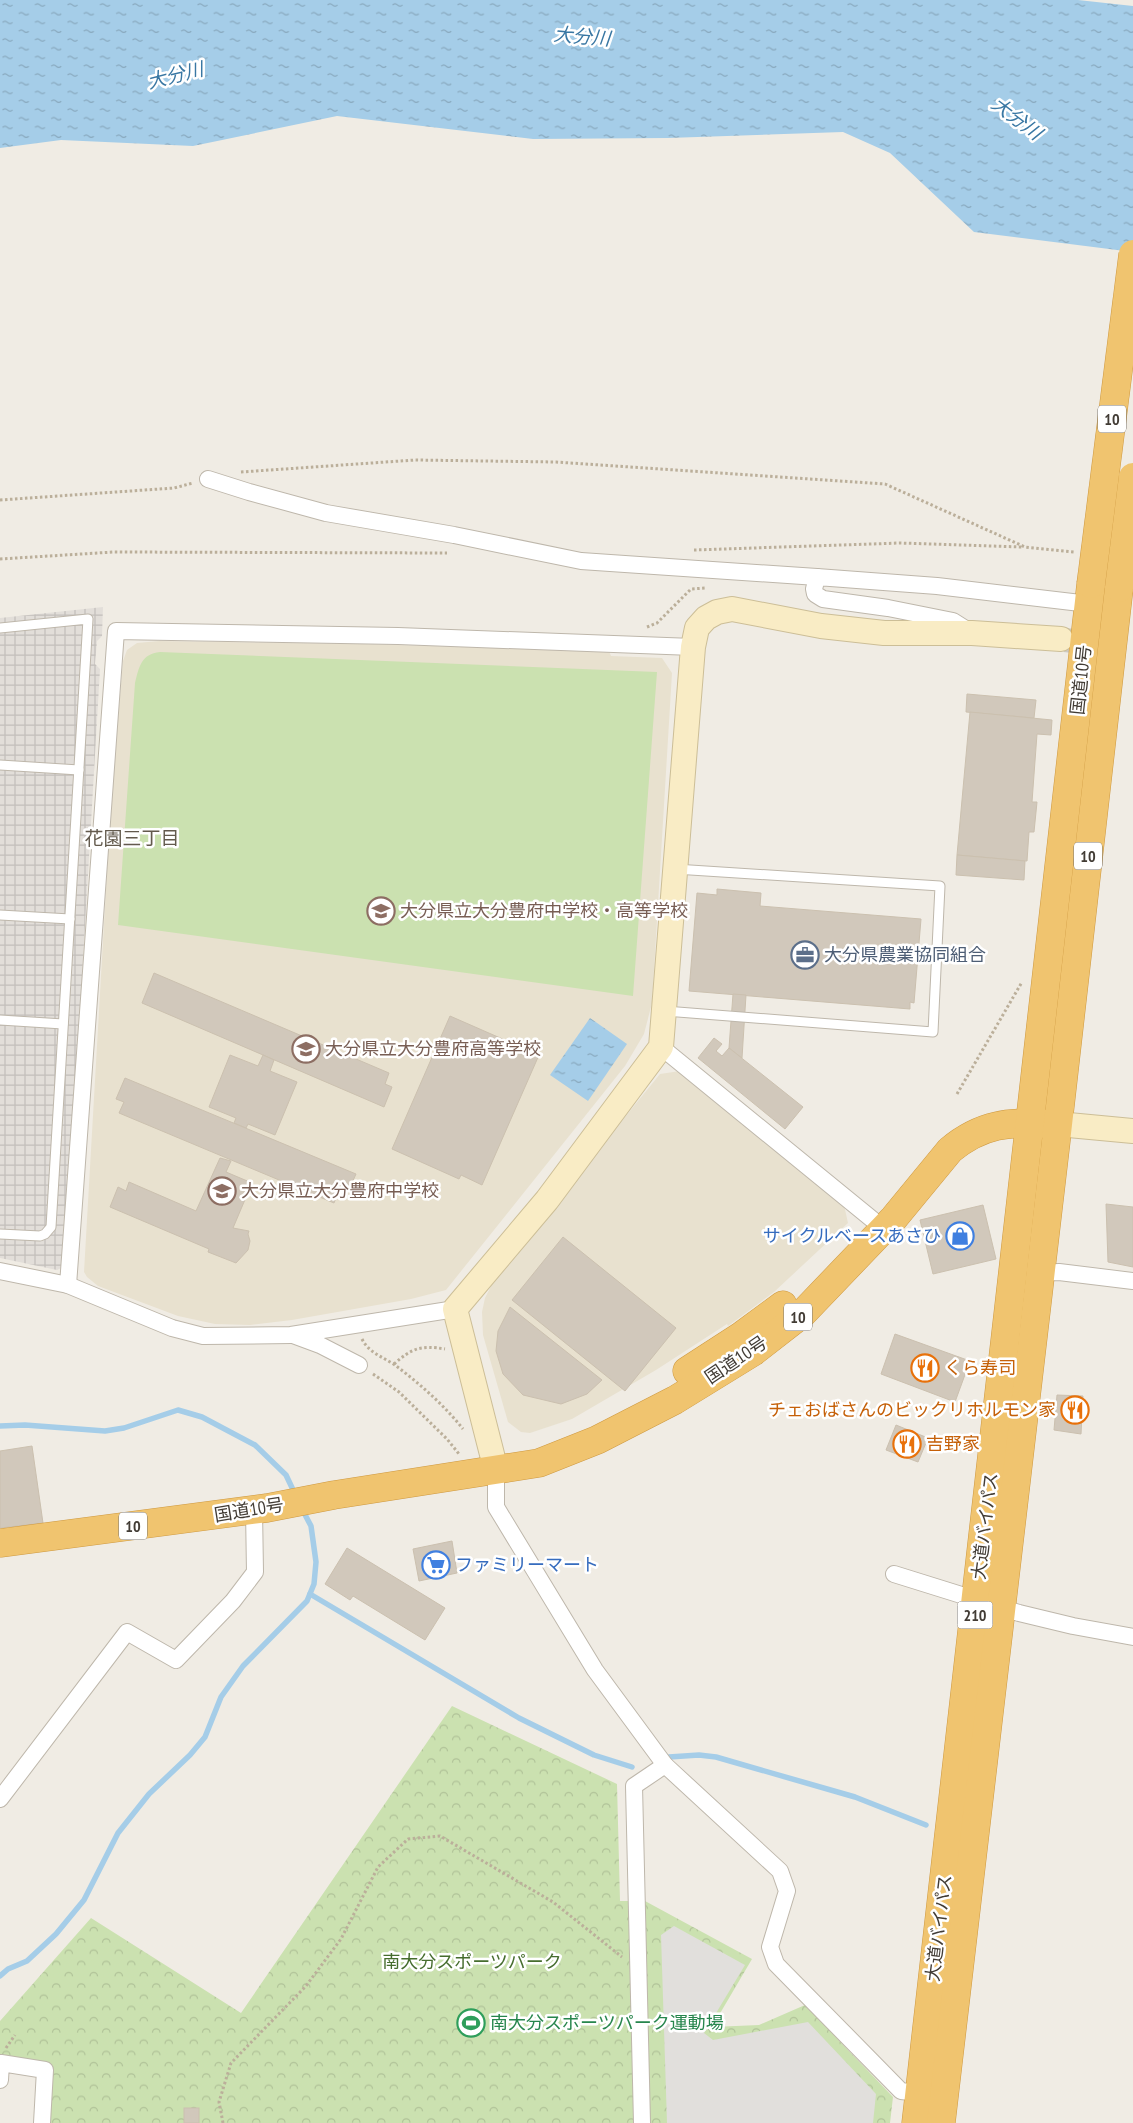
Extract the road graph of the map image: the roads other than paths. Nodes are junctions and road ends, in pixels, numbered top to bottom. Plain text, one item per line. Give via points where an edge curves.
1 (1133, 254) edge
2 (1133, 477) edge
3 (208, 479) road end
4 (817, 577) junction
5 (1090, 594) junction
6 (1123, 601) edge
7 (0, 628) edge
8 (972, 633) junction
9 (1061, 640) tunnel mouth
10 (693, 647) junction
11 (0, 765) edge
12 (79, 770) junction
13 (675, 869) junction
14 (0, 915) edge
15 (70, 919) junction
16 (664, 1010) junction
17 (0, 1020) edge
18 (63, 1024) junction
19 (661, 1047) junction
20 (1032, 1115) junction
21 (1058, 1124) junction
22 (1133, 1131) edge
23 (873, 1220) junction
24 (0, 1234) edge
25 (0, 1271) edge
26 (1040, 1273) junction
27 (1133, 1281) edge
28 (68, 1285) junction
29 (455, 1309) junction
30 (291, 1335) junction
31 (359, 1365) road end
32 (496, 1470) junction
33 (260, 1509) junction
34 (0, 1543) edge
35 (894, 1574) dead end
36 (988, 1604) junction
37 (1133, 1637) edge
38 (664, 1765) junction
39 (0, 1799) edge
40 (0, 2080) edge
41 (919, 2093) junction
42 (42, 2123) edge
43 (642, 2123) edge
44 (916, 2123) edge
45 (941, 2123) edge

1 - 5 highway, 国道10号 / 10, bridge
2 - 6 highway, 国道10号 / 10, bridge
3 - 4 street via 326,513 581,561
4 - 5 street
4 - 8 street via 815,594 824,599 953,620
5 - 20 highway, 国道10号 / 10
6 - 21 highway, 国道10号 / 10
7 - 12 lane via 88,619
8 - 9 street
8 - 10 street via 884,633 820,626 732,608 706,618 697,628
10 - 13 street
10 - 28 street via 398,636 116,631
11 - 12 lane
12 - 15 lane
13 - 16 street
13 - 16 lane via 940,886 933,1032
14 - 15 lane
15 - 18 lane
16 - 19 street
17 - 18 lane
18 - 24 lane via 51,1227 40,1236
19 - 23 street
19 - 29 street via 547,1200
20 - 21 highway, 国道10号 / 10
20 - 23 highway, 国道10号 / 10 via 983,1113 960,1126 938,1146
20 - 32 highway, 国道10号 / 10 via 990,1126 950,1150 894,1218 803,1312 753,1352 675,1400 597,1440 539,1463
20 - 36 highway, 大道バイパス / 210
21 - 22 street
21 - 26 highway, 大道バイパス / 210
23 - 32 highway, 国道10号 / 10 via 792,1299 741,1336 600,1423
25 - 28 street
26 - 27 street via 1059,1272
26 - 36 highway, 大道バイパス / 210
28 - 30 street via 172,1328 203,1336
29 - 30 street
29 - 32 street
30 - 31 street via 320,1345
32 - 33 highway, 国道10号 / 10
32 - 38 street via 496,1507 595,1670
33 - 34 highway, 国道10号 / 10
33 - 39 street via 255,1572 233,1600 176,1660 127,1632
35 - 36 street
36 - 37 street via 1073,1626
36 - 41 highway, 大道バイパス / 210
36 - 45 highway, 大道バイパス / 210
38 - 41 street via 780,1871 787,1891 770,1947 776,1964 901,2091
38 - 43 street via 634,1786
40 - 42 street via 1,2063 45,2070
41 - 44 highway, 大道バイパス / 210

